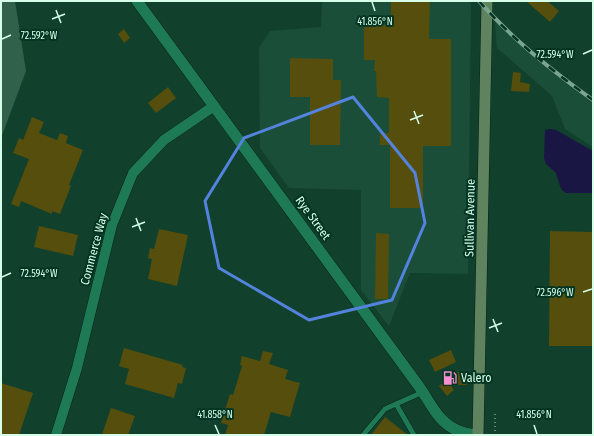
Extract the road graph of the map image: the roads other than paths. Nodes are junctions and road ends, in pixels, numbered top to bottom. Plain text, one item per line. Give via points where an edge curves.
1 (137, 1) edge
2 (487, 1) edge
3 (214, 106) junction
4 (423, 392) junction
5 (396, 404) junction
6 (56, 435) edge
7 (363, 435) edge
8 (414, 435) edge
9 (478, 435) edge

1 - 3 street, Rye Street
2 - 9 main road, Sullivan Avenue
3 - 4 street, Rye Street
3 - 6 street, Commerce Way via 164,140 133,173 112,224 77,368
4 - 5 lane
4 - 9 street, Rye Street via 448,426 460,432
5 - 7 lane via 385,409
5 - 8 lane

